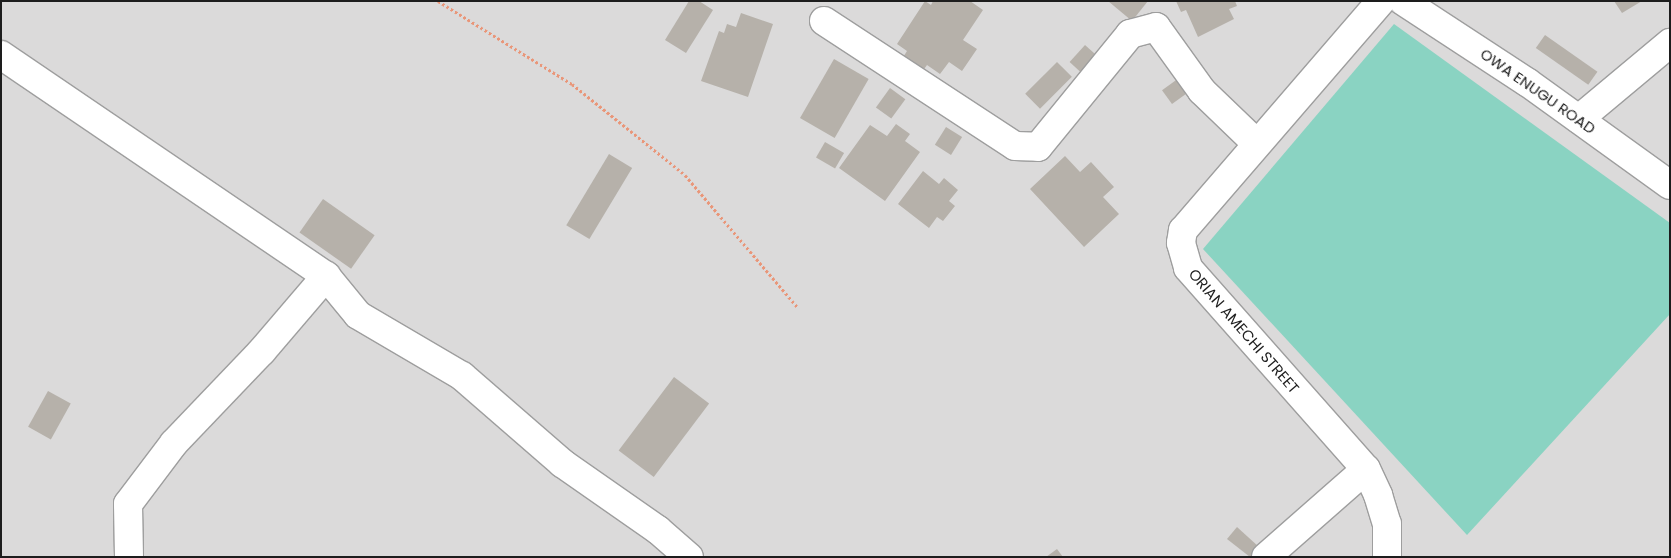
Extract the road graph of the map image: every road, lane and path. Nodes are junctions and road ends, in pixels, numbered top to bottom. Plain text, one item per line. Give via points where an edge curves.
1 (438, 1) edge
2 (1381, 1) edge
3 (1403, 1) edge
4 (824, 22) dead end
5 (1670, 43) edge
6 (1, 55) edge
7 (1579, 119) junction
8 (1257, 144) junction
9 (1670, 186) edge
10 (326, 276) junction
11 (798, 308) dead end
12 (1366, 469) junction
13 (129, 557) edge
14 (689, 557) edge
15 (1266, 557) edge
16 (1387, 557) edge

1 - 11 path via 572,84 685,175
2 - 8 street, ORIAN AMECHI STREET
3 - 7 street, OWA ENUGU ROAD
4 - 8 street via 1015,146 1038,146 1130,34 1156,26 1202,91
5 - 7 street
6 - 10 street
7 - 9 street, OWA ENUGU ROAD
8 - 12 street, ORIAN AMECHI STREET via 1183,230 1182,257 1188,268
10 - 13 street via 262,351 174,443 128,504
10 - 14 street via 358,315 462,376 562,463 658,530
12 - 15 street
12 - 16 street, ORIAN AMECHI STREET via 1387,524

